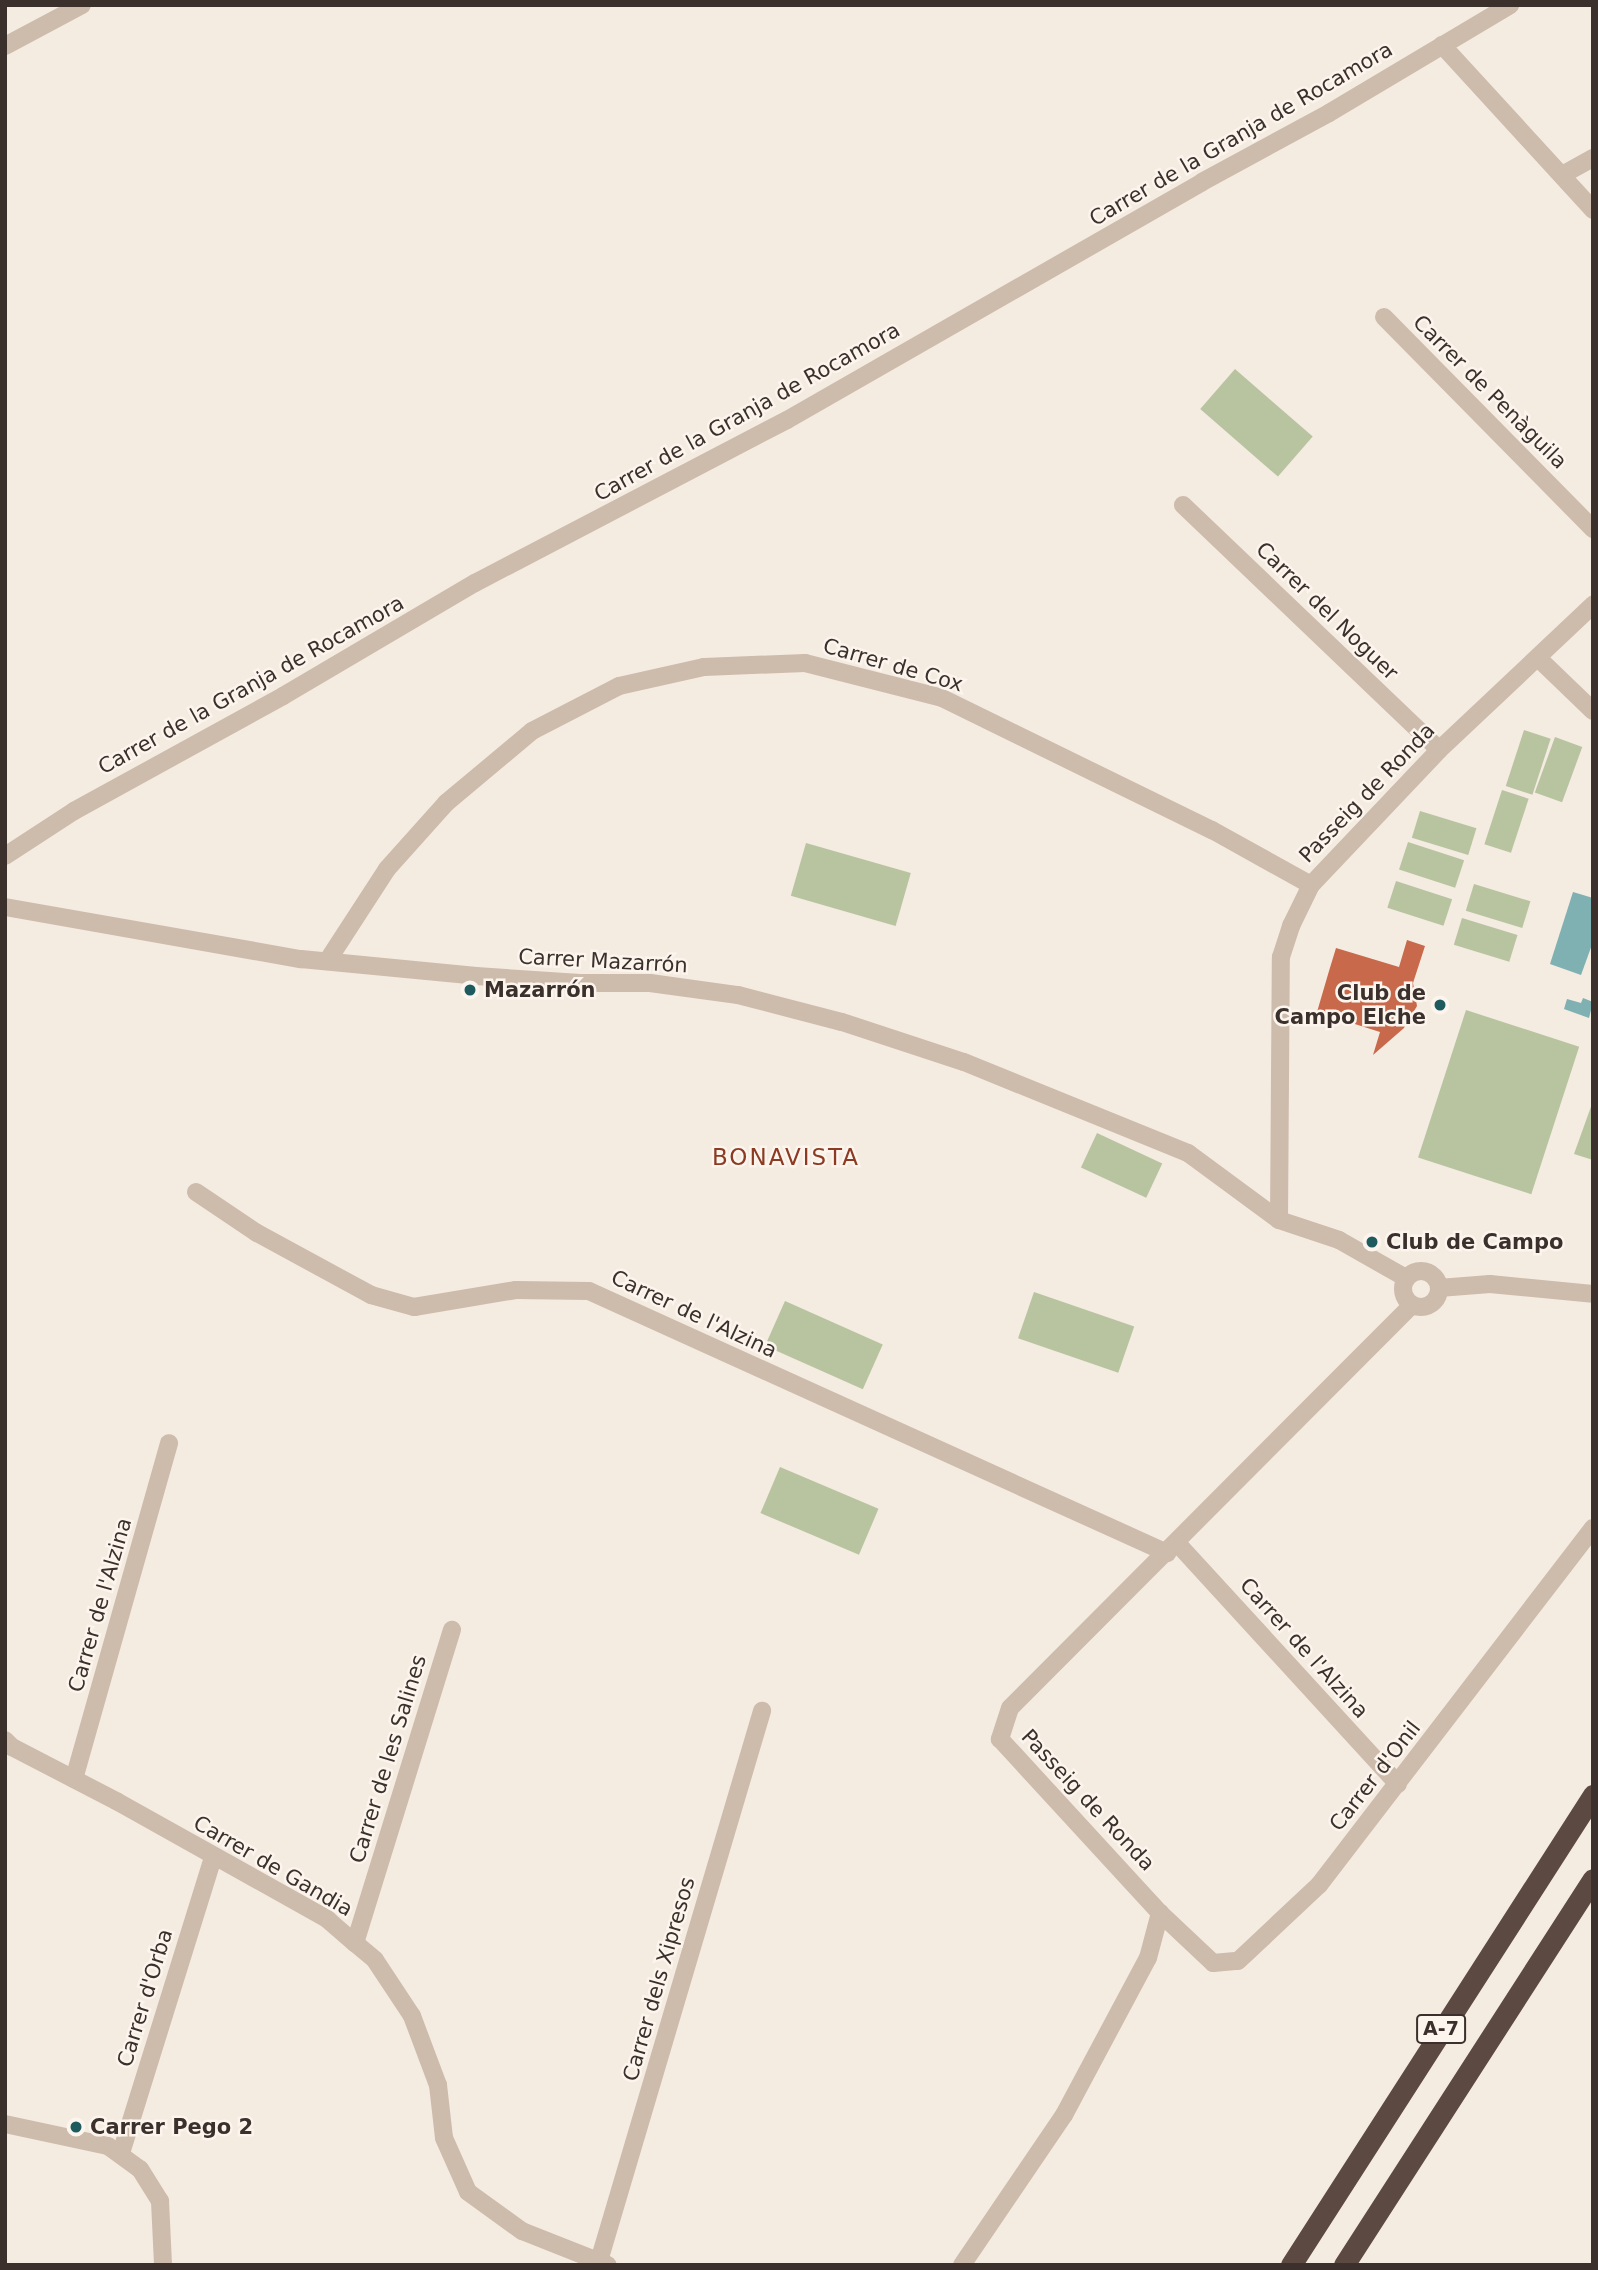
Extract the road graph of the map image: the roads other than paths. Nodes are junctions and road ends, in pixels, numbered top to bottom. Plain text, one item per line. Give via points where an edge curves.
1 (82, 5) edge
2 (1510, 5) edge
3 (1442, 44) junction
4 (5, 46) edge
5 (1593, 158) edge
6 (1562, 175) junction
7 (1593, 210) edge
8 (1384, 317) dead end
9 (1183, 505) dead end
10 (1593, 529) edge
11 (1593, 605) edge
12 (1538, 658) junction
13 (1593, 710) edge
14 (1440, 750) junction
15 (5, 856) edge
16 (1311, 885) junction
17 (5, 906) edge
18 (328, 960) junction
19 (196, 1192) dead end
20 (1279, 1220) junction
21 (1406, 1278) junction
22 (1439, 1288) junction
23 (1593, 1294) edge
24 (1412, 1305) junction
25 (169, 1443) dead end
26 (1593, 1528) edge
27 (1172, 1548) junction
28 (452, 1630) dead end
29 (762, 1711) dead end
30 (5, 1740) edge
31 (74, 1779) junction
32 (1398, 1784) junction
33 (1593, 1795) edge
34 (213, 1857) junction
35 (1593, 1880) edge
36 (1160, 1913) junction
37 (355, 1943) junction
38 (5, 2124) edge
39 (121, 2152) junction
40 (604, 2263) edge
41 (163, 2265) edge
42 (962, 2265) edge
43 (1291, 2265) edge
44 (1344, 2265) edge

1 - 4 street
2 - 3 street, Carrer de la Granja de Rocamora
3 - 6 street
3 - 15 street, Carrer de la Granja de Rocamora via 787,421 475,583 74,811
5 - 6 street
6 - 7 street
8 - 10 street, Carrer de Penàguila
9 - 14 street, Carrer del Noguer
11 - 12 street, Passeig de Ronda
12 - 13 street
12 - 14 street, Passeig de Ronda
14 - 16 street, Passeig de Ronda
16 - 18 street, Carrer de Cox via 1212,830 942,698 805,663 704,667 618,686 532,730 446,803 387,869
16 - 20 street, Passeig de Ronda via 1281,957
17 - 18 street, Carrer Mazarrón
18 - 20 street, Carrer Mazarrón via 476,976 650,983 738,995 842,1022 964,1062 1188,1153
19 - 27 street, Carrer de l'Alzina via 257,1233 371,1295 414,1307 516,1290 589,1291
20 - 21 street via 1339,1240
21 - 22 street via 1416,1271 1429,1273
21 - 24 street via 1402,1290
22 - 23 street via 1490,1284
22 - 24 street via 1431,1304
24 - 27 street, Passeig de Ronda
25 - 31 street, Carrer de l'Alzina
26 - 32 street, Carrer d'Onil
27 - 32 street, Carrer de l'Alzina
27 - 36 street, Passeig de Ronda via 1010,1708 1000,1738
28 - 37 street, Carrer de les Salines
29 - 40 street, Carrer dels Xipresos
30 - 31 street, Carrer de Gandia
31 - 34 street, Carrer de Gandia
32 - 36 street, Carrer d'Onil via 1319,1885 1238,1961 1213,1963
33 - 43 highway, A-7
34 - 37 street, Carrer de Gandia via 327,1919
34 - 39 street, Carrer d'Orba
35 - 44 highway, A-7
36 - 42 street via 1148,1958 1064,2115
37 - 40 street, Carrer de Gandia via 374,1960 412,2016 438,2085 444,2138 468,2192 522,2231
38 - 39 street
39 - 41 street via 140,2169 160,2201

